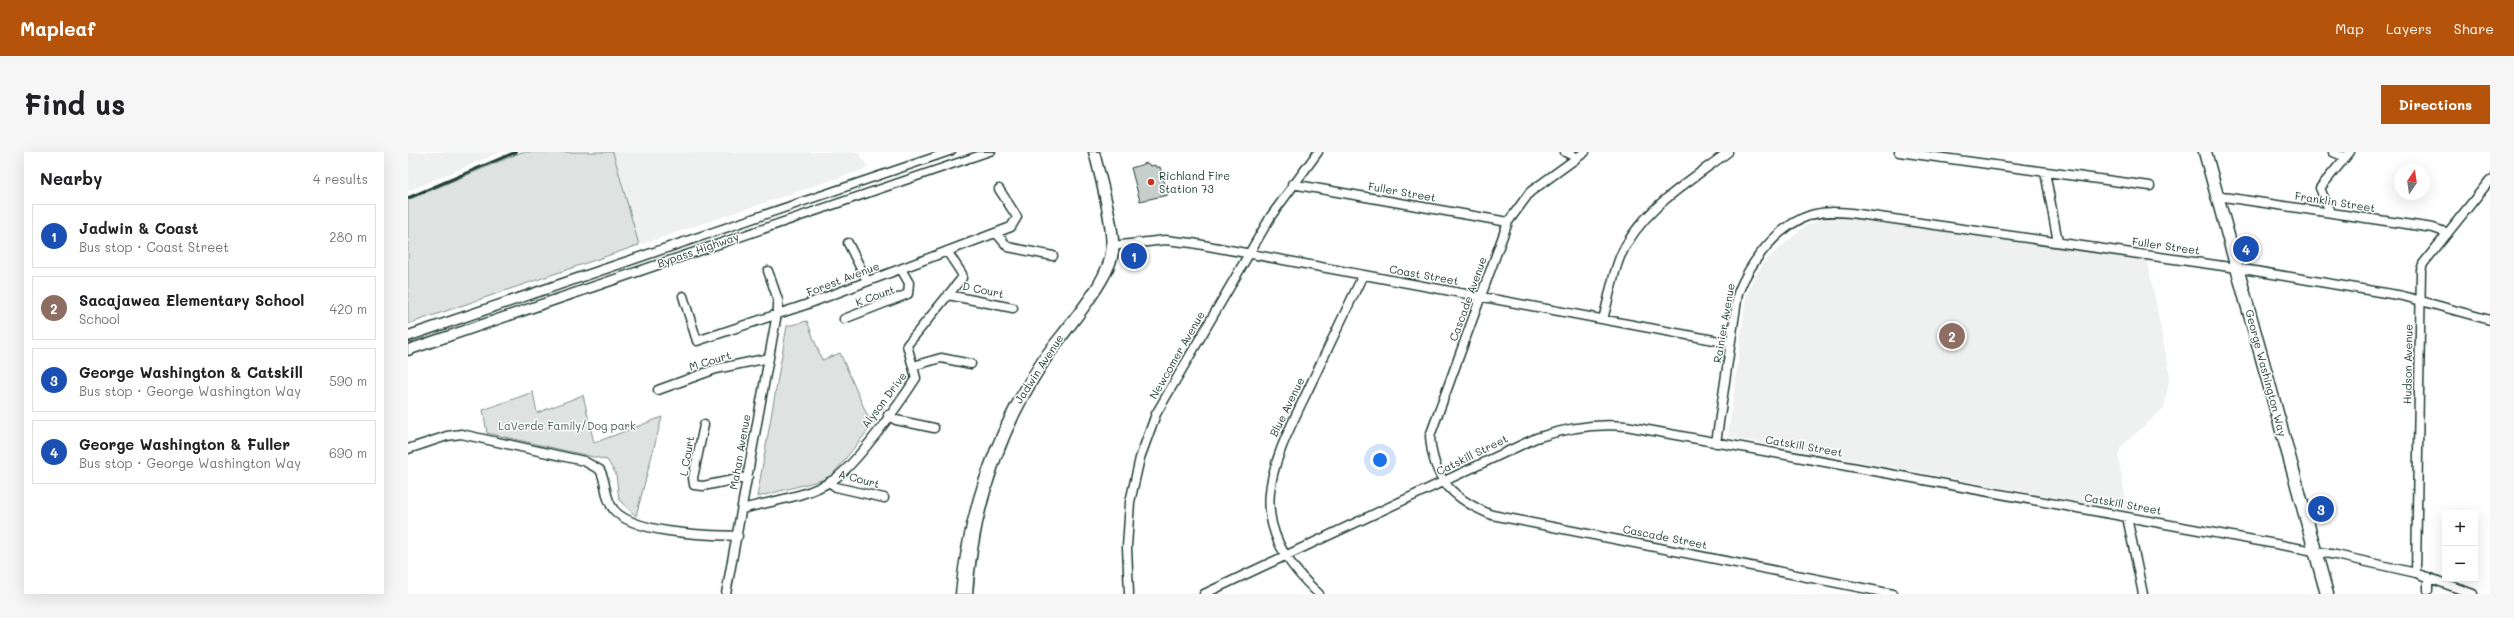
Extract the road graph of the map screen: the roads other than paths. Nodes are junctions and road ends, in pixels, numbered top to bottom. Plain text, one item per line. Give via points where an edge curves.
1 (948, 152) edge
2 (989, 152) edge
3 (1094, 152) edge
4 (1318, 152) edge
5 (1565, 152) edge
6 (1585, 152) edge
7 (1728, 152) edge
8 (1899, 152) edge
9 (2205, 152) edge
10 (2333, 152) edge
11 (2348, 155) edge
12 (1577, 158) junction
13 (2045, 172) junction
14 (2490, 180) edge
15 (1292, 184) junction
16 (2150, 186) dead end
17 (999, 188) dead end
18 (2217, 196) junction
19 (1836, 211) joint
20 (2330, 212) junction
21 (1508, 222) junction
22 (996, 233) junction
23 (2448, 233) junction
24 (2058, 242) junction
25 (848, 243) dead end
26 (1112, 246) junction
27 (948, 251) junction
28 (1248, 254) junction
29 (1053, 256) dead end
30 (901, 268) junction
31 (2237, 268) junction
32 (768, 271) dead end
33 (1363, 275) junction
34 (868, 281) junction
35 (948, 295) junction
36 (683, 296) dead end
37 (1481, 296) junction
38 (2420, 300) junction
39 (1013, 308) dead end
40 (777, 315) junction
41 (844, 319) dead end
42 (1603, 319) junction
43 (2490, 320) edge
44 (408, 336) edge
45 (1730, 343) junction
46 (408, 350) edge
47 (769, 358) junction
48 (971, 364) dead end
49 (913, 366) junction
50 (658, 390) dead end
51 (888, 415) junction
52 (704, 425) dead end
53 (934, 428) dead end
54 (1716, 443) junction
55 (408, 449) edge
56 (748, 477) junction
57 (829, 482) junction
58 (1444, 482) junction
59 (884, 498) dead end
60 (742, 509) junction
61 (2127, 517) junction
62 (738, 536) junction
63 (2315, 551) junction
64 (1285, 556) junction
65 (2416, 573) junction
66 (2428, 577) junction
67 (2428, 590) dead end
68 (726, 594) edge
69 (964, 594) edge
70 (1130, 594) edge
71 (1204, 594) edge
72 (1319, 594) edge
73 (1893, 594) edge
74 (2143, 594) edge
75 (2327, 594) edge
76 (2473, 594) edge

1 - 44 highway, Bypass Highway
2 - 46 highway, Bypass Highway
3 - 26 main road, Jadwin Avenue
4 - 15 street, Newcomer Avenue
5 - 12 street
6 - 12 street, Cascade Avenue
7 - 42 street via 1646,218 1632,236 1620,255
8 - 13 street
9 - 18 main road, George Washington Way
10 - 11 street
11 - 20 street via 2320,188
12 - 21 street, Cascade Avenue via 1530,192
13 - 16 street
13 - 24 street
14 - 23 street, Hudson Avenue
15 - 21 street, Fuller Street
15 - 28 street, Newcomer Avenue
17 - 22 street, Forest Avenue via 1017,219 1012,226
18 - 20 street, Franklin Street
18 - 31 main road, George Washington Way
19 - 24 street, Fuller Street
19 - 45 street, Rainier Avenue via 1815,214 1797,222 1753,262 1741,283
20 - 23 street, Franklin Street via 2433,228
21 - 37 street, Cascade Avenue
22 - 27 street, Forest Avenue
22 - 29 street via 1008,247
23 - 38 street, Hudson Avenue via 2423,264
24 - 31 street, Fuller Street
25 - 34 street
26 - 28 street, Coast Street via 1165,240
26 - 69 main road, Jadwin Avenue via 1112,253 1100,279 1026,388 1008,420 994,453 970,534
27 - 30 street, Forest Avenue
27 - 35 street, Alyson Drive via 962,276
28 - 33 street, Coast Street
28 - 70 street, Newcomer Avenue via 1167,392 1145,440 1131,491 1128,514 1126,568
30 - 34 street, Forest Avenue
30 - 41 street, K Court via 909,283 908,294
31 - 38 street, Fuller Street
31 - 63 main road, George Washington Way
32 - 40 street, Mahan Avenue via 778,300
33 - 37 street, Coast Street
33 - 64 street, Blue Avenue via 1273,466 1269,509 1273,530
34 - 40 street, Forest Avenue
35 - 39 street, D Court
35 - 49 street, Alyson Drive via 907,345 906,350
36 - 40 street, Forest Avenue via 697,341
37 - 42 street, Coast Street
37 - 58 street, Cascade Avenue via 1430,436 1433,463
38 - 43 street, Fuller Street
38 - 65 street, Hudson Avenue
40 - 47 street, Mahan Avenue
42 - 45 street, Coast Street
45 - 54 street, Rainier Avenue
47 - 50 street, M Court via 711,370
47 - 56 street, Mahan Avenue
48 - 49 street via 941,358
49 - 51 street, Alyson Drive via 917,375 915,379
51 - 53 street via 896,420
51 - 57 street, Alyson Drive via 845,469
52 - 56 street, L Court via 693,478 694,485 703,486
54 - 58 street, Catskill Street via 1614,425 1579,426 1536,438
54 - 61 street, Catskill Street
55 - 62 street via 461,434 584,461 595,465 601,471 610,504 623,518 694,534
56 - 60 street, Mahan Avenue
57 - 59 street, A Court via 836,487
57 - 60 street, Alyson Drive
58 - 64 street, Catskill Street
58 - 73 street, Cascade Street via 1473,508 1492,515
60 - 62 street, Mahan Avenue
61 - 63 street, Catskill Street
61 - 74 street
62 - 68 street, Mahan Avenue
63 - 65 street, Catskill Street
63 - 75 main road, George Washington Way
64 - 71 street, Catskill Street
64 - 72 street, Blue Avenue via 1289,564
65 - 66 street, Catskill Street
66 - 67 street
66 - 76 street, Catskill Street

